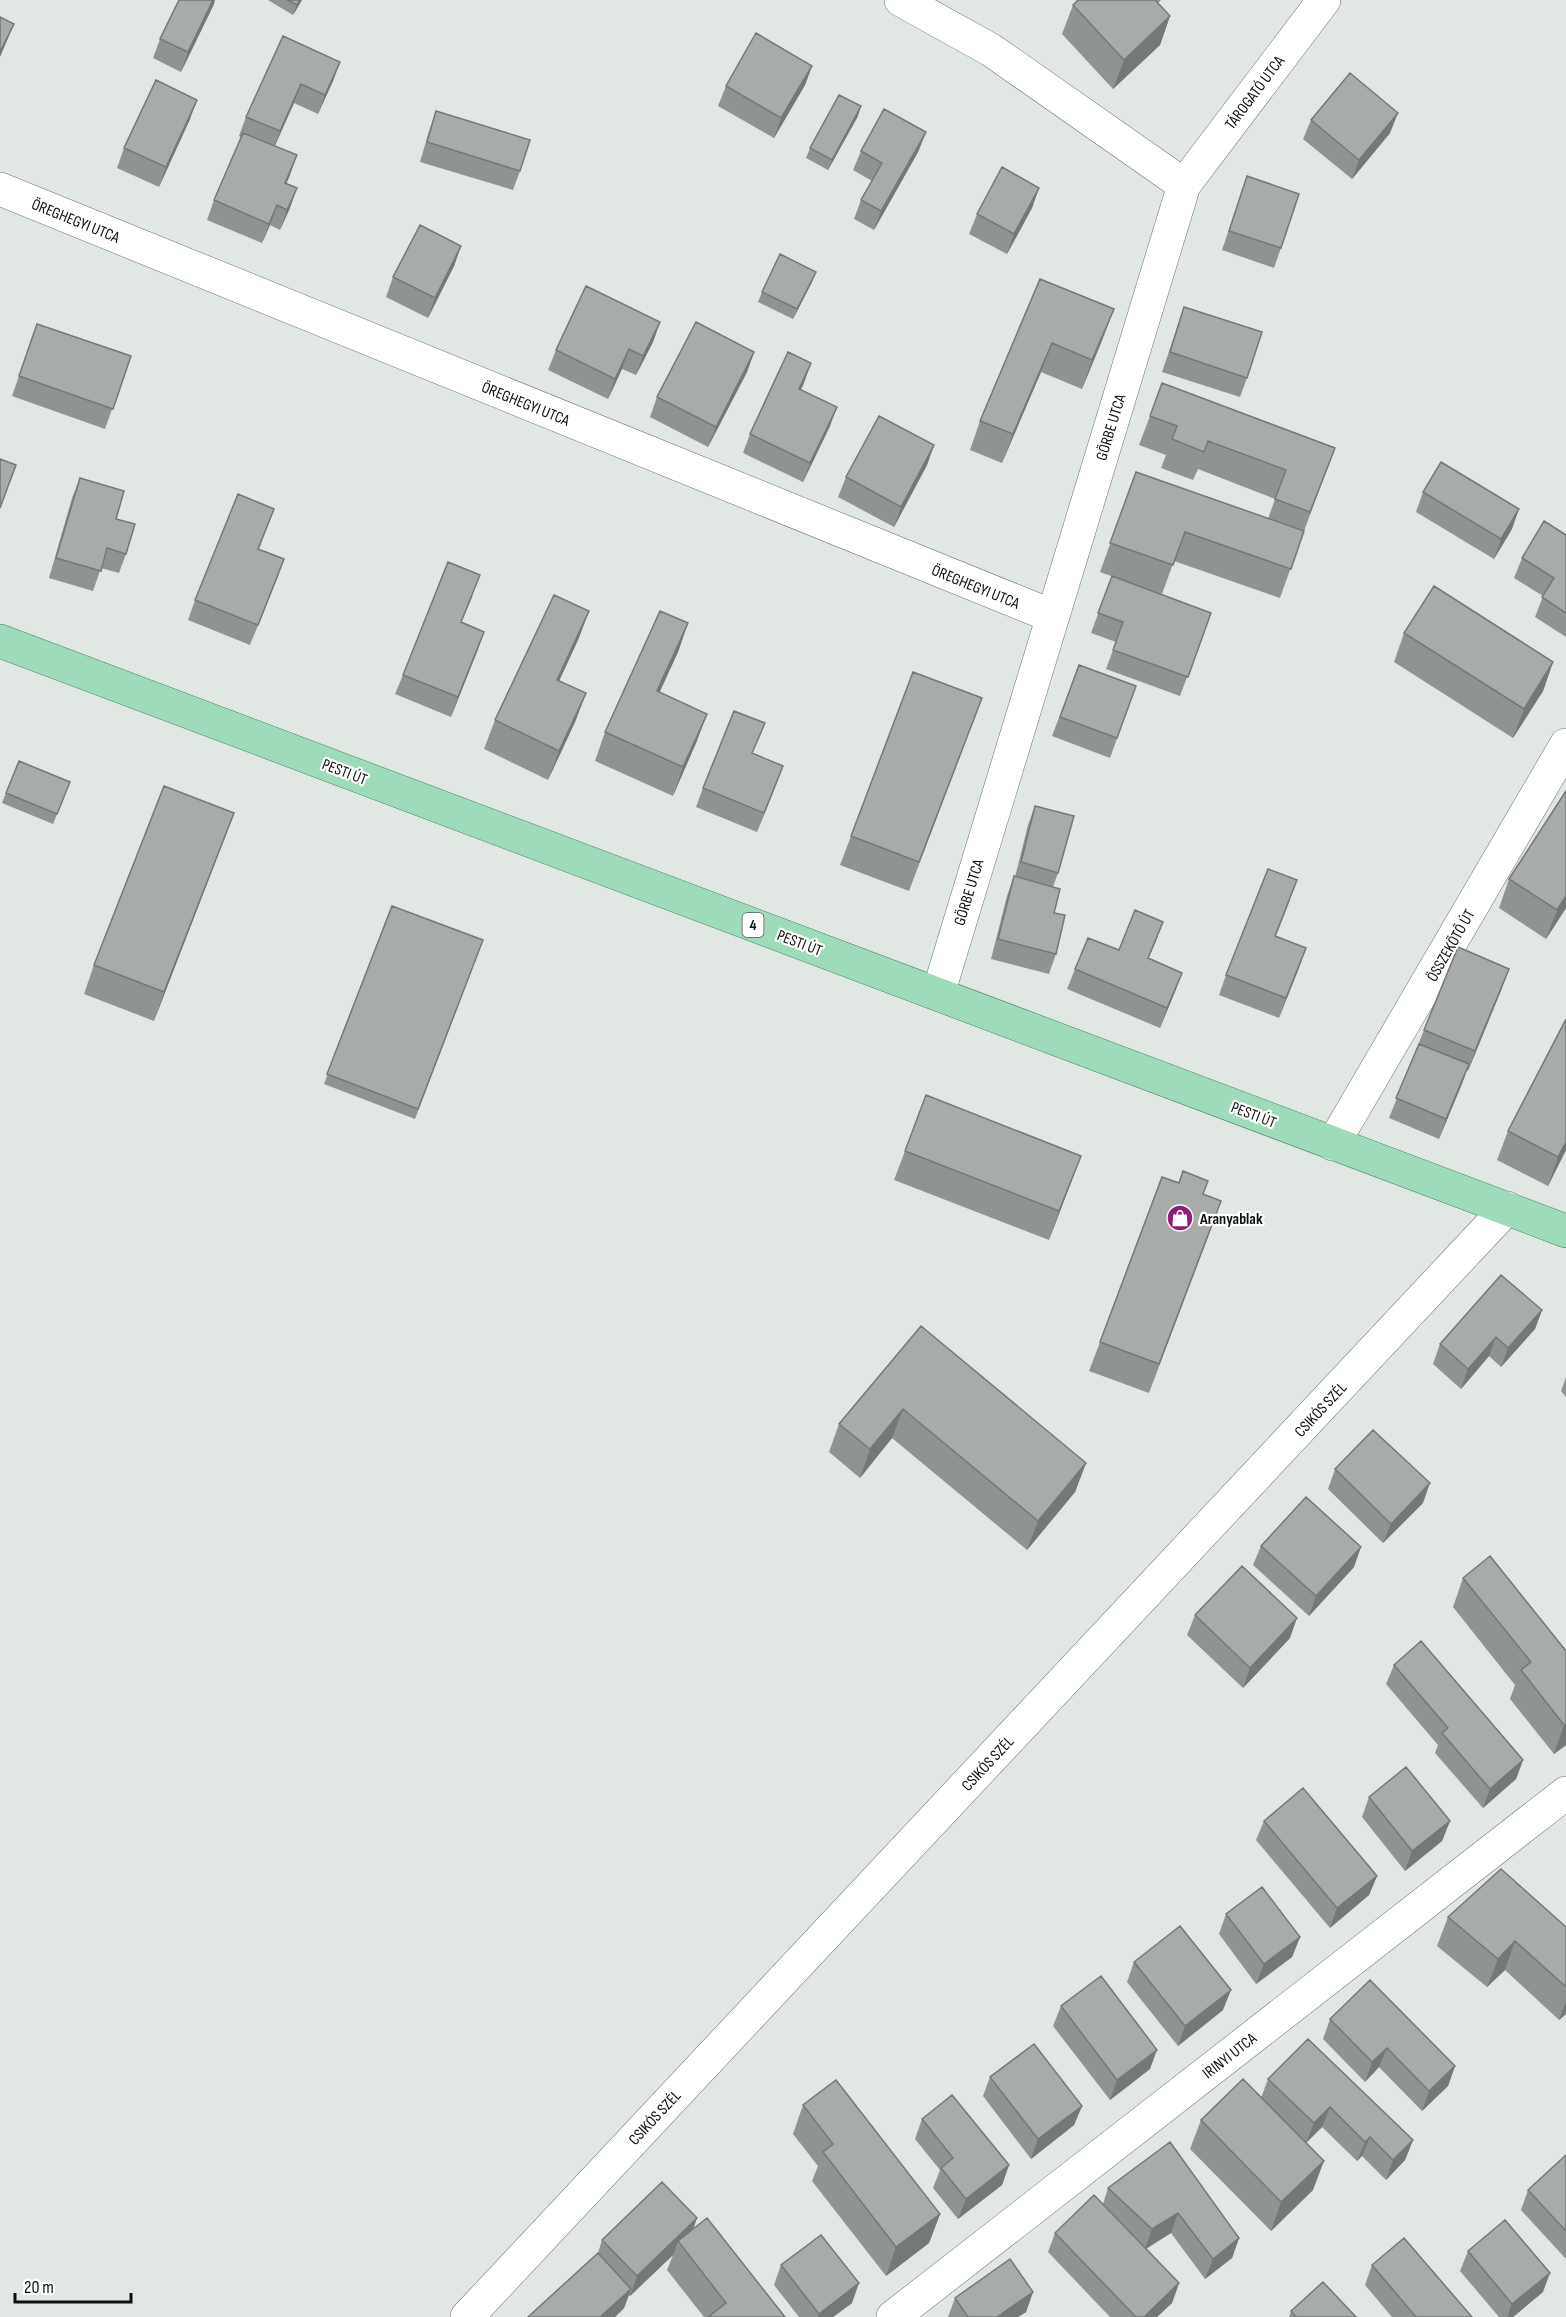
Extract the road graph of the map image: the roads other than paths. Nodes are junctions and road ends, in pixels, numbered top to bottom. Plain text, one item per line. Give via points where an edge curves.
1 (901, 0) edge
2 (1324, 0) edge
3 (1184, 185) junction
4 (0, 189) edge
5 (1052, 616) junction
6 (0, 641) edge
7 (1566, 745) edge
8 (938, 994) junction
9 (1333, 1144) junction
10 (1507, 1208) junction
11 (1566, 1231) edge
12 (1566, 1793) edge
13 (466, 2317) edge
14 (893, 2317) edge

1 - 3 street via 991,50
2 - 3 street, TÁROGATÓ UTCA
3 - 5 street, GÖRBE UTCA
4 - 5 street, ÖREGHEGYI UTCA
5 - 8 street, GÖRBE UTCA
6 - 8 main road, PESTI ÚT / 4
7 - 9 street, ÖSSZEKÖTŐ ÚT
8 - 9 main road, PESTI ÚT / 4
9 - 10 main road, PESTI ÚT / 4
10 - 11 main road, PESTI ÚT / 4
10 - 13 street, CSIKÓS SZÉL
12 - 14 street, IRINYI UTCA

